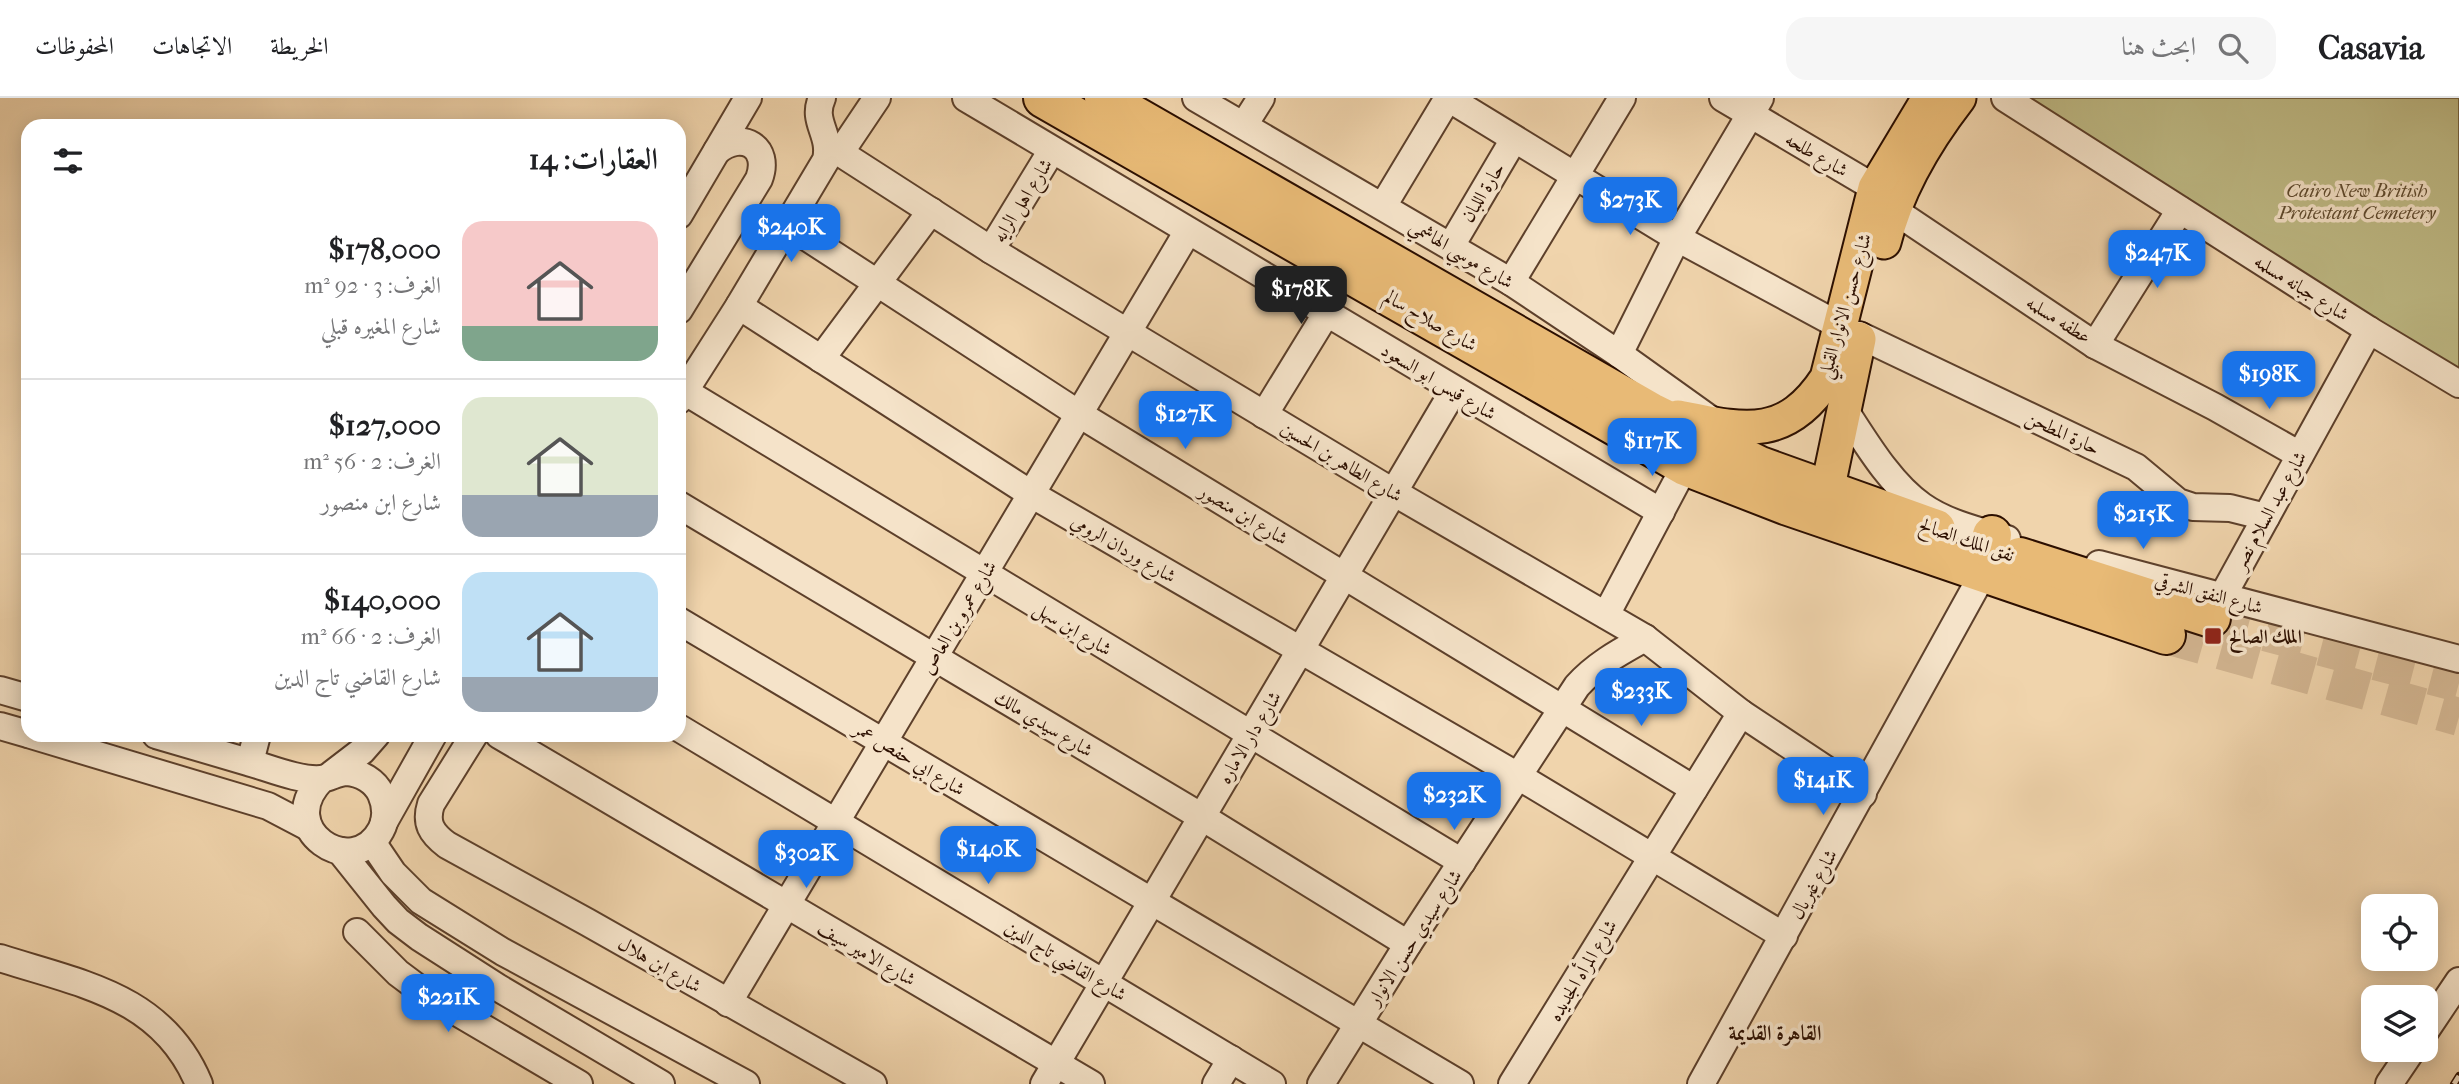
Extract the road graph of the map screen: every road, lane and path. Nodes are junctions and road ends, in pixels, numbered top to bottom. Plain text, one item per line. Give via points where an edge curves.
1 (748, 98) edge
2 (822, 98) edge
3 (877, 98) edge
4 (966, 98) edge
5 (1044, 98) edge
6 (1104, 98) edge
7 (1196, 98) edge
8 (1261, 98) edge
9 (1448, 98) edge
10 (1622, 98) edge
11 (1723, 98) edge
12 (1929, 98) edge
13 (1959, 98) edge
14 (2005, 98) edge
15 (1755, 106) edge
16 (1244, 125) junction
17 (1516, 130) junction
18 (834, 149) junction
19 (1052, 150) junction
20 (717, 151) junction
21 (1575, 176) junction
22 (1884, 198) junction
23 (686, 203) edge
24 (1383, 206) junction
25 (2180, 210) junction
26 (931, 211) junction
27 (788, 225) junction
28 (1188, 231) junction
29 (1677, 238) junction
30 (1451, 246) junction
31 (991, 250) junction
32 (1511, 282) junction
33 (877, 283) junction
34 (686, 298) edge
35 (738, 306) junction
36 (1326, 314) junction
37 (2369, 330) junction
38 (1850, 331) junction
39 (1127, 332) junction
40 (2095, 345) junction
41 (1619, 354) junction
42 (821, 359) junction
43 (2459, 384) edge
44 (686, 390) edge
45 (1454, 390) junction
46 (686, 398) edge
47 (1844, 409) junction
48 (1079, 414) junction
49 (1265, 415) junction
50 (1710, 454) junction
51 (2300, 455) junction
52 (1393, 492) junction
53 (1031, 494) junction
54 (1824, 503) junction
55 (686, 509) edge
56 (1661, 512) junction
57 (2266, 517) junction
58 (1988, 552) junction
59 (984, 574) junction
60 (1344, 575) junction
61 (2216, 607) junction
62 (1606, 615) junction
63 (686, 625) edge
64 (2166, 635) tunnel mouth
65 (1645, 638) junction
66 (1300, 650) junction
67 (933, 658) junction
68 (2459, 659) edge
69 (0, 690) edge
70 (21, 696) edge
71 (1563, 707) junction
72 (1741, 713) junction
73 (0, 726) edge
74 (21, 732) edge
75 (686, 732) edge
76 (1250, 735) junction
77 (54, 742) edge
78 (180, 742) edge
79 (255, 742) edge
80 (370, 742) edge
81 (429, 742) edge
82 (470, 742) edge
83 (511, 742) edge
84 (883, 742) junction
85 (250, 762) junction
86 (1518, 776) junction
87 (327, 777) junction
88 (1694, 789) junction
89 (1863, 793) junction
90 (1202, 817) junction
91 (836, 822) junction
92 (308, 827) junction
93 (378, 833) junction
94 (340, 851) junction
95 (1651, 856) junction
96 (1462, 862) junction
97 (1152, 901) junction
98 (786, 905) junction
99 (357, 932) dead end
100 (1784, 936) junction
101 (1408, 944) junction
102 (0, 958) edge
103 (2459, 981) edge
104 (1104, 983) junction
105 (728, 1003) junction
106 (2438, 1012) edge
107 (1358, 1024) junction
108 (1231, 1059) junction
109 (2404, 1062) edge
110 (1050, 1074) edge
111 (199, 1084) edge
112 (579, 1084) edge
113 (661, 1084) edge
114 (746, 1084) edge
115 (873, 1084) edge
116 (1091, 1084) edge
117 (1216, 1084) edge
118 (1272, 1084) edge
119 (1321, 1084) edge
120 (1460, 1084) edge
121 (1512, 1084) edge
122 (1701, 1084) edge
123 (2389, 1084) edge

1 - 20 street
2 - 18 street via 817,117
3 - 18 street
4 - 19 street, شارع قيس ابو السعود
5 - 50 highway, شارع صلاح سالم
6 - 50 highway, شارع صلاح سالم via 1651,412
7 - 16 street, شارع موسي الهاشمي
8 - 16 street
9 - 17 street, حارة المطحن
9 - 24 street
10 - 21 street
11 - 15 street, شارع طلحه
12 - 22 main road, شارع حسن الانوار القبلي
13 - 22 main road, شارع حسن الانوار القبلي
14 - 25 street, شارع جبانه مسلمه
15 - 22 street, شارع طلحه
15 - 29 street
16 - 24 street, شارع موسي الهاشمي
17 - 21 street, حارة المطحن
17 - 30 street, حارة اللبان
18 - 26 street, شارع الطاهر بن الحسين
18 - 27 street
19 - 28 street, شارع قيس ابو السعود
19 - 31 street, شارع اهل الرايه
20 - 23 street
20 - 34 street via 732,141 751,144 763,170
21 - 29 street, حارة المطحن
21 - 32 street
22 - 38 main road, شارع حسن الانوار القبلي
22 - 40 street, عطفه مسلمه
24 - 30 street, شارع موسي الهاشمي
25 - 37 street, شارع جبانه مسلمه
25 - 40 street, عطفه مسلمه
26 - 31 street, شارع الطاهر بن الحسين
26 - 33 street
27 - 33 street, شارع ابن منصور
27 - 35 street
28 - 36 street, شارع قيس ابو السعود
28 - 39 street, شارع عمرو بن العاص
29 - 38 street, حارة المطحن
29 - 41 street
30 - 32 street, شارع موسي الهاشمي
31 - 39 street, شارع الطاهر بن الحسين
32 - 41 street, شارع موسي الهاشمي
33 - 42 street
33 - 48 street, شارع ابن منصور
35 - 42 street, شارع وردان الرومي
35 - 44 street
36 - 45 street, شارع قيس ابو السعود
36 - 49 street
37 - 43 street, شارع جبانه مسلمه
37 - 51 street, شارع عبد السلام نصر
38 - 47 main road, شارع حسن الانوار القبلي
38 - 50 main road, شارع حسن الانوار القبلي via 1827,378 1799,411 1781,421 1739,429
38 - 57 street, حارة المطحن via 2136,467 2178,502
39 - 48 street, شارع عمرو بن العاص
39 - 49 street, شارع الطاهر بن الحسين
40 - 51 street
41 - 50 street, شارع موسي الهاشمي
42 - 53 street, شارع وردان الرومي
45 - 52 street, شارع دار الاماره
45 - 56 street, شارع قيس ابو السعود
46 - 59 street, شارع ابن سهل
47 - 54 main road, شارع حسن الانوار القبلي
47 - 58 street via 1907,495
48 - 53 street, شارع عمرو بن العاص
48 - 60 street, شارع ابن منصور
49 - 52 street, شارع الطاهر بن الحسين
50 - 54 highway, نفق الملك الصالح via 1760,466
50 - 56 street
51 - 57 street, شارع عبد السلام نصر
52 - 60 street, شارع دار الاماره
52 - 62 street, شارع الطاهر بن الحسين
53 - 59 street, شارع عمرو بن العاص
53 - 66 street, شارع وردان الرومي
54 - 58 highway, نفق الملك الصالح
55 - 67 street, شارع سيدي مالك
56 - 62 street
57 - 61 street, شارع عبد السلام نصر
58 - 61 highway, نفق الملك الصالح
58 - 64 highway, نفق الملك الصالح
58 - 89 street, شارع غبريال
59 - 67 street, شارع عمرو بن العاص
59 - 76 street, شارع ابن سهل
60 - 66 street, شارع دار الاماره
60 - 71 street, شارع ابن منصور
61 - 68 street, شارع النفق الشرقي
62 - 65 street, شارع الطاهر بن الحسين
63 - 84 street, شارع ابي حفص عمر
65 - 71 street, شارع سيدي حسن الانوار via 1591,671
65 - 72 street, شارع الطاهر بن الحسين
66 - 76 street, شارع دار الاماره
66 - 86 street, شارع وردان الرومي
67 - 84 street, شارع عمرو بن العاص
67 - 90 street, شارع سيدي مالك
69 - 70 street
71 - 86 street, شارع سيدي حسن الانوار
71 - 88 street, شارع ابن منصور
72 - 88 street, شارع المرأه الجديده
72 - 89 street, شارع الطاهر بن الحسين
73 - 74 street
75 - 91 street, شارع القاضي تاج الدين
76 - 90 street, شارع دار الاماره
76 - 96 street, شارع ابن سهل
77 - 92 street via 253,801
78 - 85 street
79 - 85 street
80 - 87 street
81 - 93 street
82 - 105 street, شارع ابن هلال via 431,804 429,828 447,845
83 - 98 street, شارع الامير سيف
84 - 91 street, شارع عمرو بن العاص
84 - 97 street, شارع ابي حفص عمر
85 - 87 street
86 - 95 street
86 - 96 street, شارع سيدي حسن الانوار
87 - 92 street via 307,801
87 - 93 street via 354,773 373,783 384,802
88 - 95 street, شارع المرأه الجديده
89 - 100 street, شارع غبريال
90 - 97 street, شارع دار الاماره
90 - 101 street, شارع سيدي مالك
91 - 98 street, شارع عمرو بن العاص
91 - 104 street, شارع القاضي تاج الدين
92 - 94 street via 321,843
93 - 94 street via 351,851
93 - 114 street via 393,873 421,901 503,952
94 - 113 street via 384,906 419,937
95 - 100 street
95 - 121 street, شارع المرأه الجديده
96 - 101 street, شارع سيدي حسن الانوار
97 - 104 street, شارع دار الاماره
97 - 107 street, شارع ابي حفص عمر
98 - 105 street, شارع عمرو بن العاص
98 - 110 street, شارع الامير سيف
99 - 112 street via 426,994
100 - 122 street, شارع غبريال
101 - 107 street, شارع سيدي حسن الانوار
102 - 111 street via 111,994 134,1006 173,1040
103 - 106 street
104 - 108 street, شارع القاضي تاج الدين
104 - 110 street, شارع دار الاماره
105 - 115 street, شارع ابن هلال
107 - 119 street, شارع سيدي حسن الانوار
107 - 120 street
108 - 117 street
108 - 118 street, شارع القاضي تاج الدين
109 - 123 street
110 - 116 street, شارع الامير سيف

